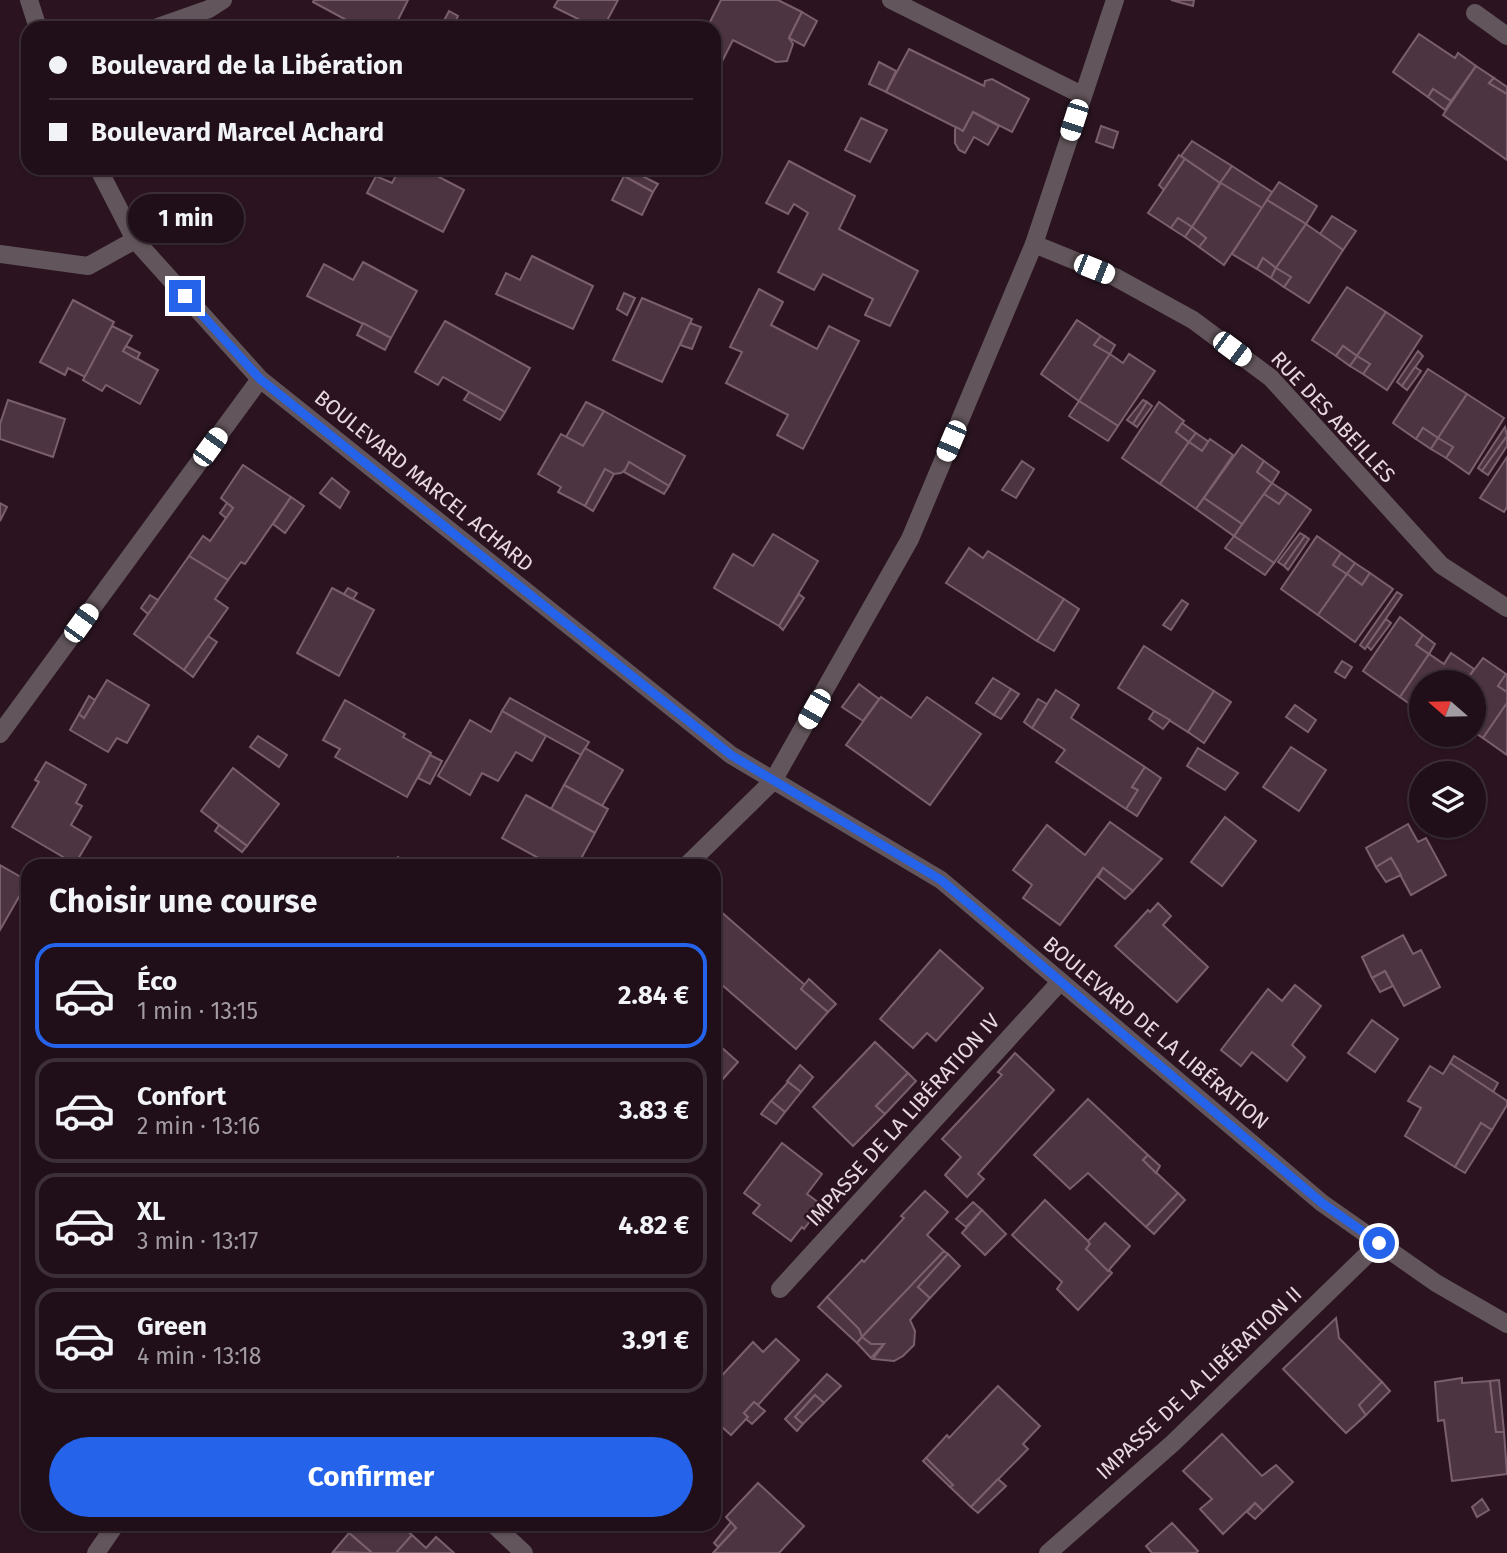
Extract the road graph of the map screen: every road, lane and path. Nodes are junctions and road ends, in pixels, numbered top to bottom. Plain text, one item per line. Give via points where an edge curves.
1 (29, 0) edge
2 (223, 0) edge
3 (891, 0) edge
4 (1115, 0) edge
5 (1475, 13) dead end
6 (36, 21) edge
7 (175, 21) edge
8 (1507, 36) edge
9 (1082, 96) junction
10 (102, 175) edge
11 (135, 240) junction
12 (1034, 244) junction
13 (0, 254) edge
14 (260, 379) junction
15 (1507, 608) edge
16 (0, 734) edge
17 (773, 781) junction
18 (693, 859) edge
19 (1059, 982) junction
20 (1379, 1243) junction
21 (780, 1289) dead end
22 (1507, 1324) edge
23 (111, 1531) edge
24 (500, 1531) edge
25 (96, 1553) edge
26 (524, 1553) edge
27 (1048, 1553) edge

1 - 6 street
2 - 7 street
3 - 9 street
4 - 9 street
5 - 8 street
9 - 12 street
10 - 11 street, BOULEVARD MARCEL ACHARD
11 - 13 street via 88,266
11 - 14 street, BOULEVARD MARCEL ACHARD
12 - 15 street, RUE DES ABEILLES via 1115,277 1194,320 1271,378 1441,565
12 - 17 street via 910,539
14 - 16 street
14 - 17 street, BOULEVARD MARCEL ACHARD via 731,755
17 - 18 street
17 - 19 street, BOULEVARD DE LA LIBÉRATION via 941,880
19 - 20 street, BOULEVARD DE LA LIBÉRATION via 1322,1203
19 - 21 street, IMPASSE DE LA LIBÉRATION IV
20 - 22 street, BOULEVARD DE LA LIBÉRATION
20 - 27 street, IMPASSE DE LA LIBÉRATION II via 1173,1443
23 - 25 street
24 - 26 street

